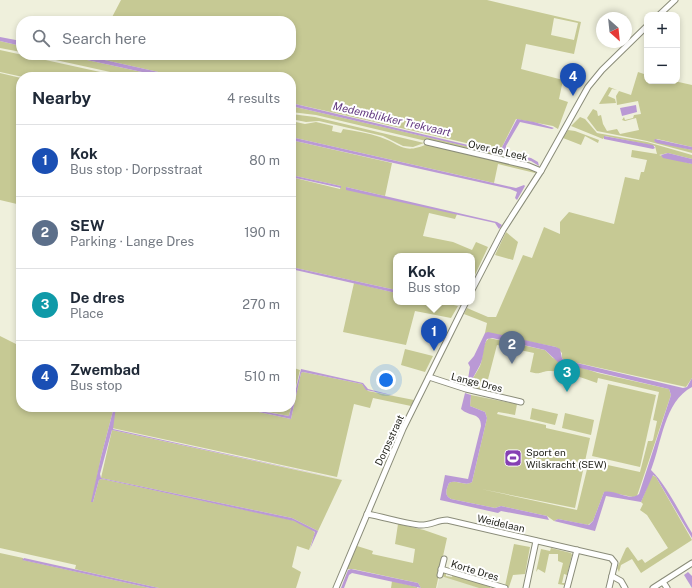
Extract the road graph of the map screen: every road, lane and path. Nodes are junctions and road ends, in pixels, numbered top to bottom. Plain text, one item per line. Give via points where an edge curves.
1 (675, 0) edge
2 (662, 12) edge
3 (644, 29) edge
4 (427, 142) dead end
5 (541, 171) junction
6 (475, 284) edge
7 (465, 305) edge
8 (429, 377) junction
9 (521, 402) dead end
10 (367, 514) junction
11 (536, 541) junction
12 (578, 550) junction
13 (444, 558) dead end
14 (691, 565) edge
15 (441, 569) junction
16 (440, 575) dead end
17 (612, 576) junction
18 (663, 582) junction
19 (336, 588) edge
20 (505, 588) edge
21 (526, 588) edge
22 (567, 588) edge
23 (609, 588) edge
24 (626, 588) edge
25 (653, 588) edge
26 (667, 588) edge

1 - 2 street
3 - 5 street via 606,66 588,88
4 - 5 street, Over de Leek
5 - 6 street via 503,230
7 - 8 street, Dorpsstraat
8 - 9 street, Lange Dres
8 - 10 street, Dorpsstraat via 403,429
10 - 11 street, Weidelaan via 420,525 447,520
10 - 19 street, Dorpsstraat
11 - 12 street, Weidelaan
11 - 21 street
12 - 17 street, Weidelaan via 614,559
12 - 22 street
13 - 15 street, Korte Dres
14 - 18 street
15 - 16 street, Korte Dres
15 - 20 street, Korte Dres
17 - 23 street
17 - 24 street
18 - 25 street
18 - 26 street

